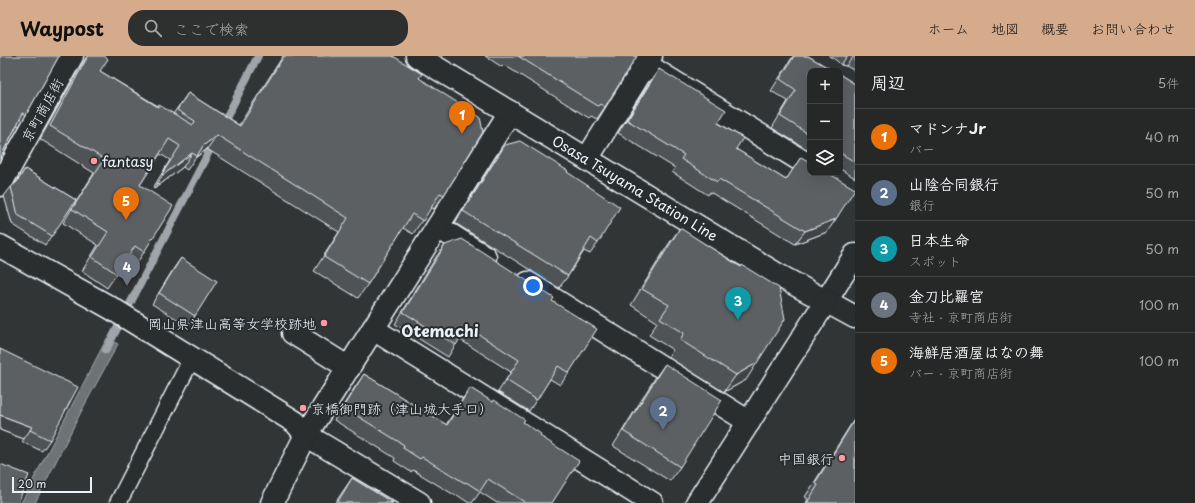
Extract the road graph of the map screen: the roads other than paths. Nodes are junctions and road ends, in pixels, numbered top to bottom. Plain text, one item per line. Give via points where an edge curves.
1 (72, 56) edge
2 (427, 59) edge
3 (643, 59) edge
4 (510, 112) junction
5 (587, 159) junction
6 (807, 164) edge
7 (0, 184) edge
8 (438, 227) junction
9 (0, 246) edge
10 (855, 255) edge
11 (826, 301) junction
12 (855, 317) edge
13 (373, 329) junction
14 (293, 332) dead end
15 (192, 358) junction
16 (348, 368) junction
17 (749, 422) junction
18 (306, 435) junction
19 (118, 503) edge
20 (272, 503) edge
21 (419, 503) edge
22 (652, 503) edge
23 (697, 503) edge

1 - 7 street, 京町商店街
2 - 4 street, Osasa Tsuyama Station Line
3 - 5 street
3 - 6 street
4 - 5 street, Osasa Tsuyama Station Line
4 - 8 street
5 - 11 street, Osasa Tsuyama Station Line via 778,275
8 - 13 street
8 - 17 street
9 - 15 street via 111,308
10 - 11 street
11 - 12 street, Osasa Tsuyama Station Line
11 - 17 street
13 - 16 street
13 - 22 street
14 - 16 street
15 - 18 street via 295,422
15 - 19 lane
16 - 18 street
17 - 23 street
18 - 20 street
18 - 21 street

